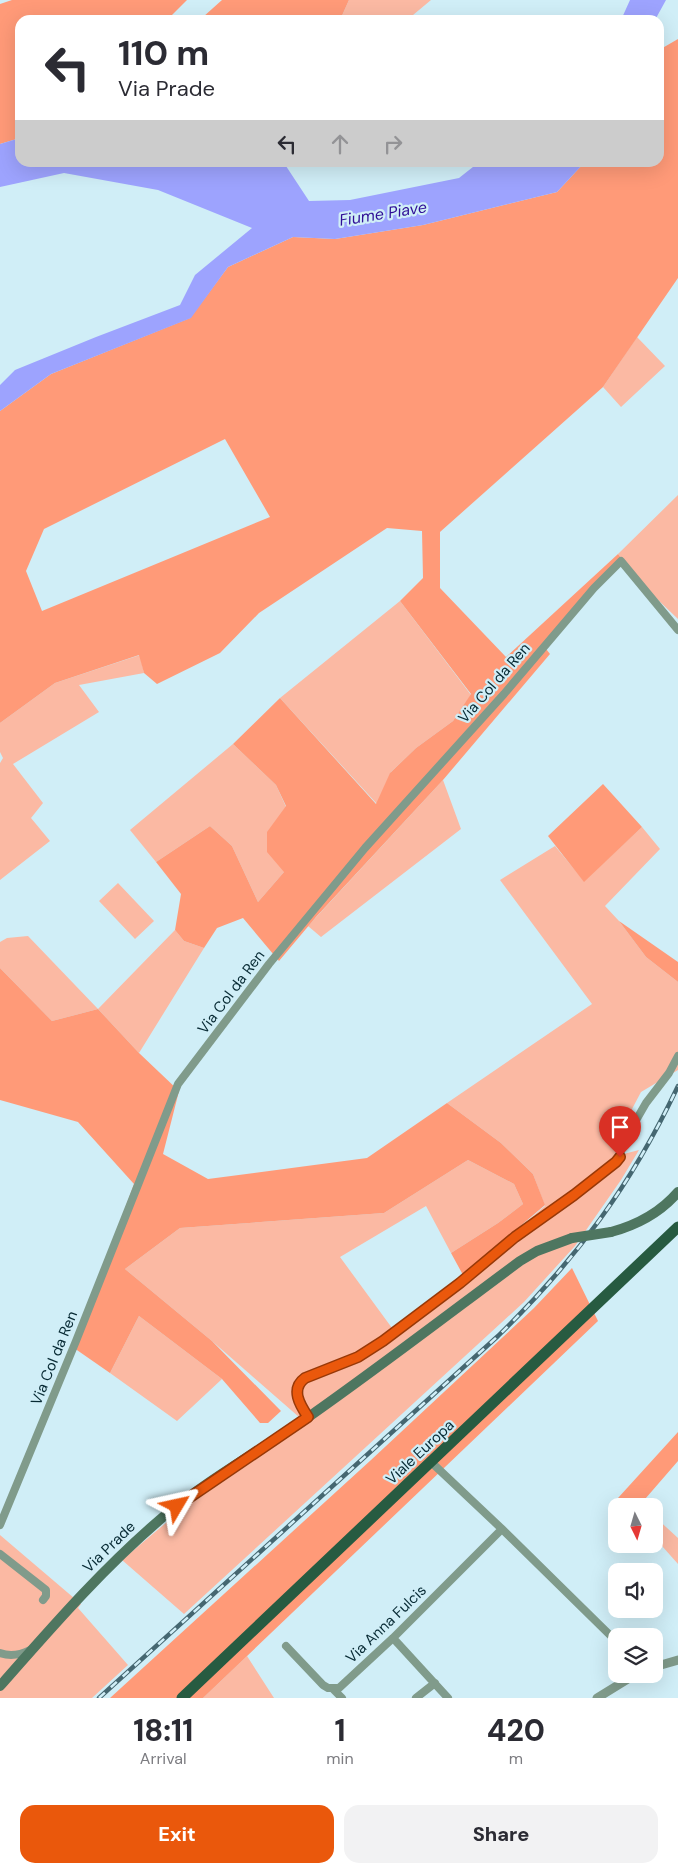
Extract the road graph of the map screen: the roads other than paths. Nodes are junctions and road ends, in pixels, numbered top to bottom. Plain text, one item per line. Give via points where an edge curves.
1 (678, 630) edge
2 (678, 1056) edge
3 (678, 1192) edge
4 (678, 1227) edge
5 (308, 1417) junction
6 (431, 1462) junction
7 (0, 1525) edge
8 (502, 1529) junction
9 (0, 1554) edge
10 (43, 1600) dead end
11 (608, 1633) edge
12 (393, 1638) junction
13 (286, 1646) dead end
14 (34, 1647) junction
15 (0, 1653) edge
16 (678, 1660) edge
17 (663, 1664) edge
18 (434, 1683) junction
19 (621, 1683) edge
20 (0, 1686) edge
21 (333, 1689) junction
22 (182, 1698) edge
23 (342, 1698) edge
24 (416, 1698) edge
25 (448, 1698) edge
26 (597, 1698) edge

1 - 7 street, Via Col da Ren via 620,561 365,848 269,964 178,1084
2 - 5 street via 670,1073 646,1103 616,1162 383,1341 358,1357 300,1382 296,1390
3 - 5 main road, Via Prade, bridge via 657,1212 633,1225 572,1238 520,1261
4 - 6 main road, Viale Europa
5 - 14 main road, Via Prade via 165,1515 128,1548
6 - 8 street
6 - 22 main road, Viale Europa
8 - 11 street
8 - 12 street, Via Anna Fulcis
9 - 10 street via 46,1590
12 - 18 street
12 - 21 street, Via Anna Fulcis via 344,1685
13 - 21 street via 323,1685
14 - 15 street via 15,1655
14 - 20 main road, Via Prade
16 - 17 street
18 - 24 street
18 - 25 street
19 - 26 street
21 - 23 street

